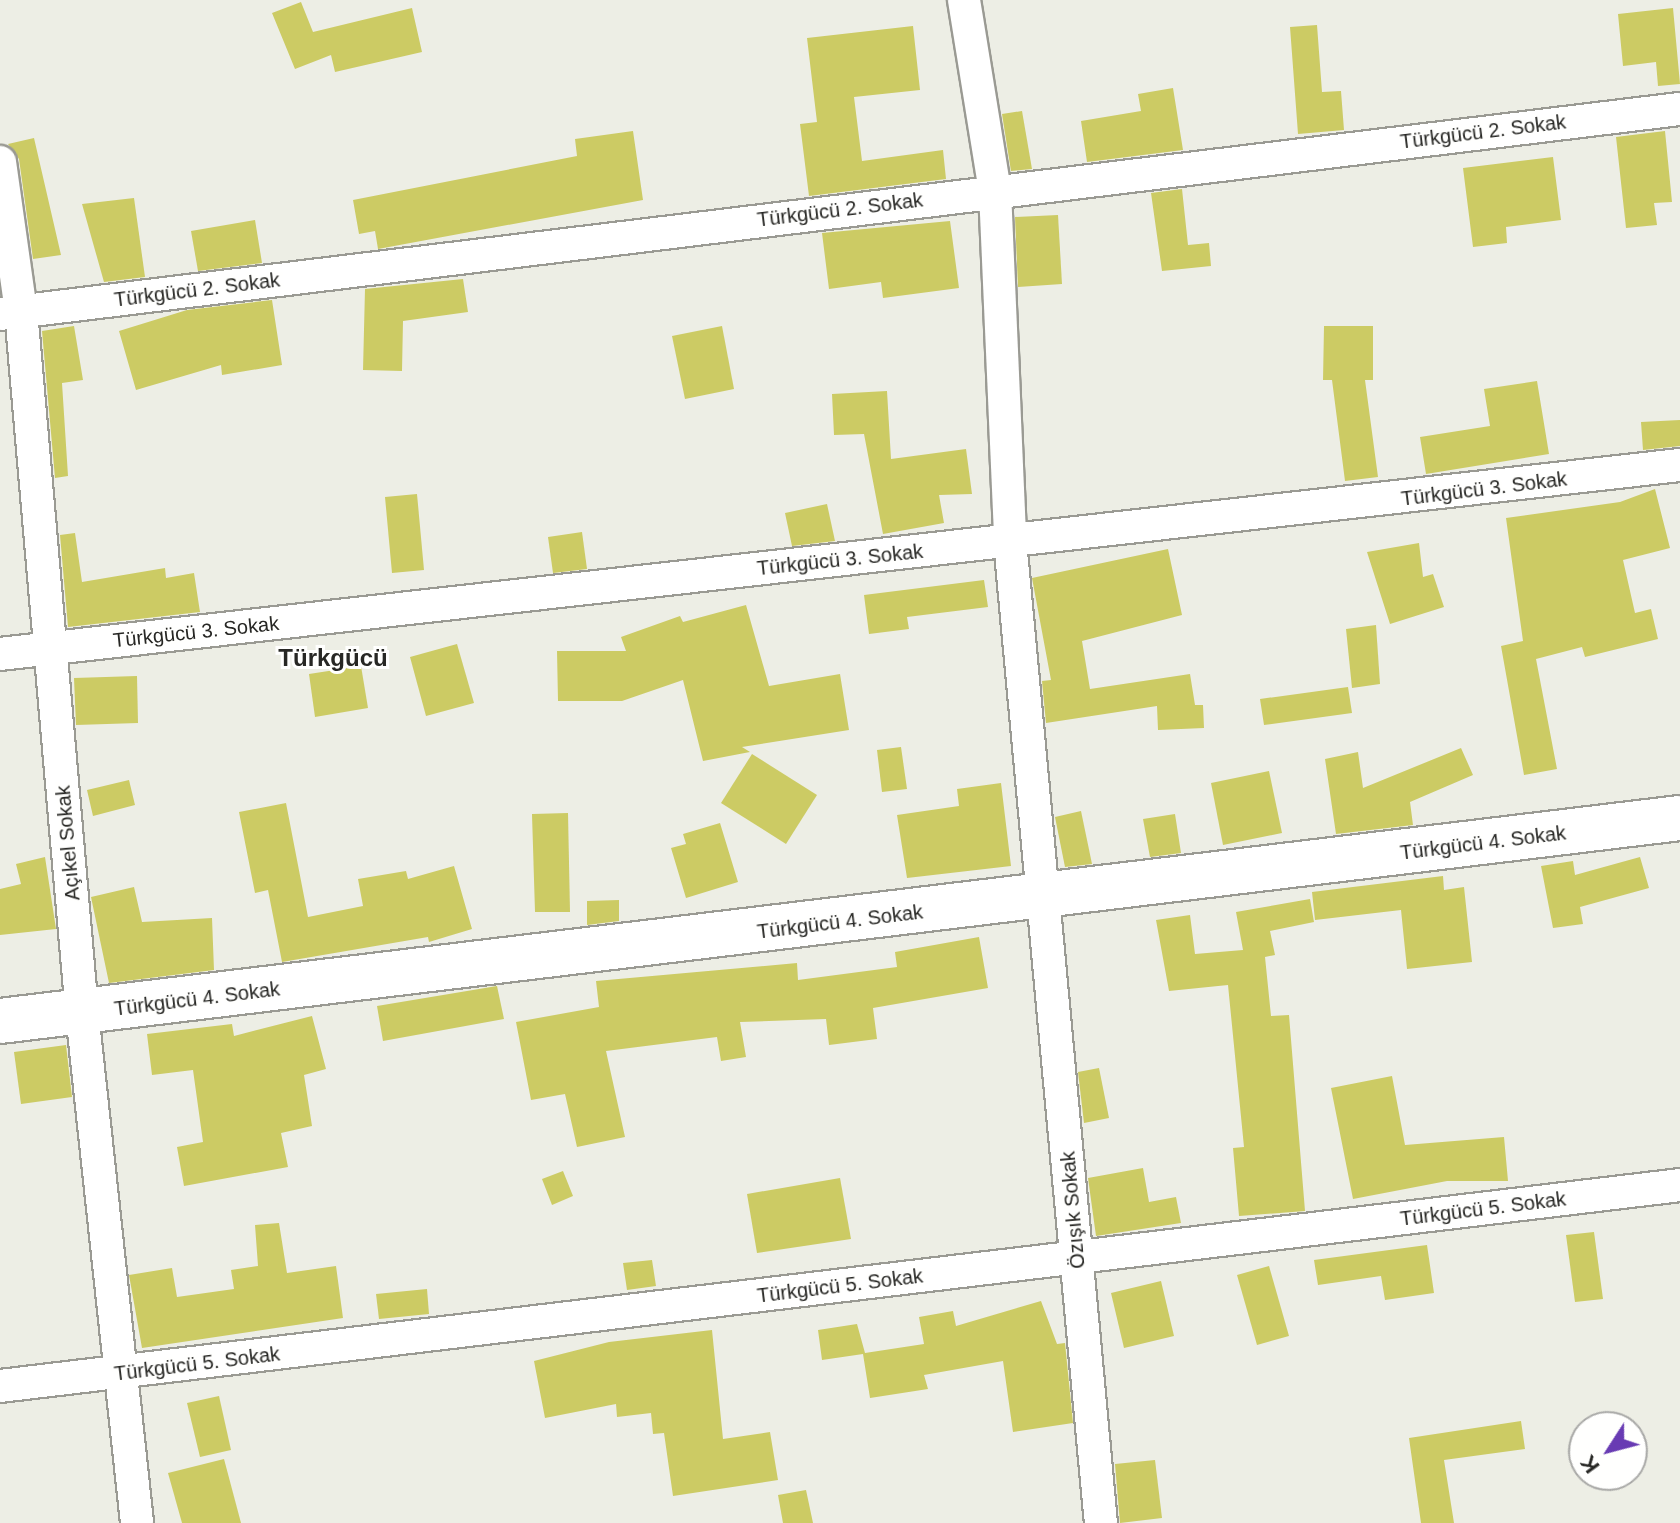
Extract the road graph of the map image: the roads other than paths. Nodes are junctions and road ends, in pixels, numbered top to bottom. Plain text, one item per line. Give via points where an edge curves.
1 (964, 0) edge
2 (1680, 109) edge
3 (0, 162) edge
4 (995, 191) junction
5 (10, 312) edge
6 (1680, 465) edge
7 (1010, 541) junction
8 (52, 648) junction
9 (0, 654) edge
10 (1680, 818) edge
11 (1044, 898) junction
12 (82, 1013) junction
13 (0, 1021) edge
14 (1680, 1185) edge
15 (1077, 1258) junction
16 (125, 1372) junction
17 (0, 1386) edge
18 (137, 1523) edge
19 (1101, 1523) edge

1 - 4 street, Özışık Sokak
2 - 4 street, Türkgücü 2. Sokak
3 - 5 street, Açıkel Sokak
4 - 5 street, Türkgücü 2. Sokak
4 - 7 street, Özışık Sokak
5 - 8 street, Açıkel Sokak
6 - 7 street, Türkgücü 3. Sokak
7 - 8 street, Türkgücü 3. Sokak
7 - 11 street, Özışık Sokak
8 - 9 street, Türkgücü 3. Sokak
8 - 12 street, Açıkel Sokak
10 - 11 main road, Türkgücü 4. Sokak
11 - 12 main road, Türkgücü 4. Sokak
11 - 15 street, Özışık Sokak
12 - 13 main road, Türkgücü 4. Sokak
12 - 16 street, Açıkel Sokak
14 - 15 street, Türkgücü 5. Sokak
15 - 16 street, Türkgücü 5. Sokak
15 - 19 street, Özışık Sokak
16 - 17 street, Türkgücü 5. Sokak
16 - 18 street, Açıkel Sokak

